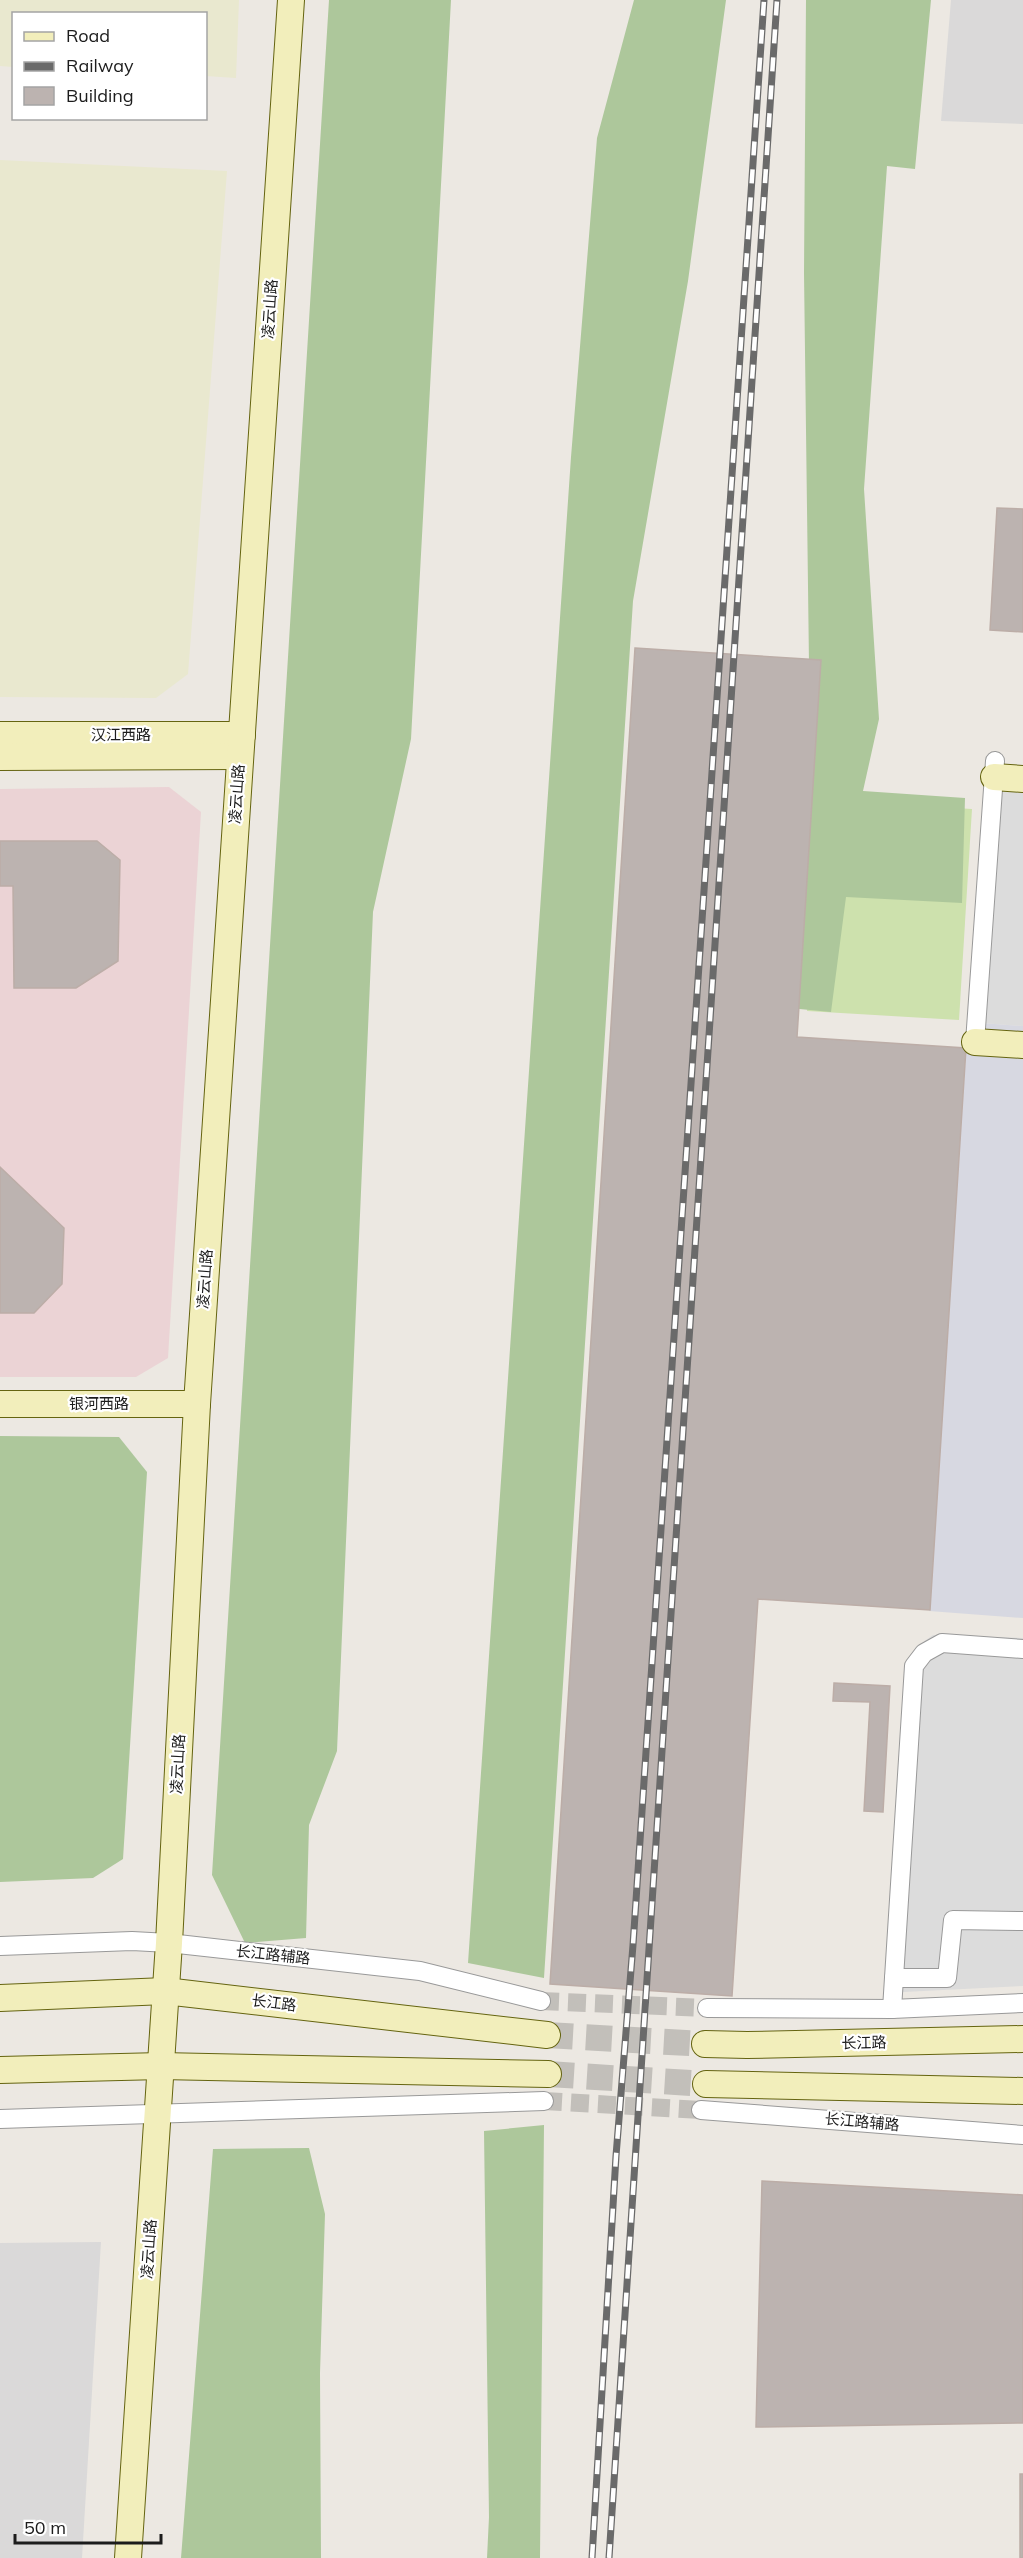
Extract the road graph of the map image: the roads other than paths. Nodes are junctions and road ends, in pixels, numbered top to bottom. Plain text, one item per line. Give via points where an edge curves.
1 (291, 0) edge
2 (0, 735) edge
3 (241, 746) junction
4 (0, 757) edge
5 (1023, 762) edge
6 (995, 769) junction
7 (1023, 779) edge
8 (975, 1042) joint
9 (1023, 1045) edge
10 (0, 1404) edge
11 (197, 1404) junction
12 (1023, 1649) edge
13 (1023, 1922) edge
14 (169, 1943) junction
15 (0, 1946) edge
16 (894, 1978) junction
17 (165, 1990) junction
18 (0, 1998) edge
19 (541, 2001) tunnel mouth
20 (1023, 2002) edge
21 (707, 2008) tunnel mouth
22 (892, 2009) junction
23 (547, 2034) tunnel mouth
24 (1023, 2039) edge
25 (705, 2044) tunnel mouth
26 (161, 2066) junction
27 (0, 2070) edge
28 (548, 2074) tunnel mouth
29 (706, 2084) tunnel mouth
30 (1023, 2091) edge
31 (544, 2101) tunnel mouth
32 (701, 2110) tunnel mouth
33 (158, 2113) junction
34 (0, 2119) edge
35 (1023, 2135) edge
36 (128, 2558) edge

1 - 3 street, 凌云山路
2 - 3 street, 汉江西路
3 - 4 street, 汉江西路
3 - 11 street, 凌云山路
5 - 6 street
6 - 7 street
6 - 8 street
8 - 9 street
10 - 11 street, 银河西路
11 - 14 street, 凌云山路
12 - 16 street via 942,1643 924,1653 914,1666
13 - 16 street via 953,1920 947,1978
14 - 15 street, 长江路辅路
14 - 17 street, 凌云山路
14 - 19 street, 长江路辅路 via 420,1971
16 - 22 street
17 - 18 street, 长江路
17 - 23 street, 长江路
17 - 26 street, 凌云山路
20 - 22 street
21 - 22 street
24 - 25 street, 长江路
26 - 27 street
26 - 28 street
26 - 33 street, 凌云山路
29 - 30 street
31 - 33 street
32 - 35 street, 长江路辅路
33 - 34 street
33 - 36 street, 凌云山路

